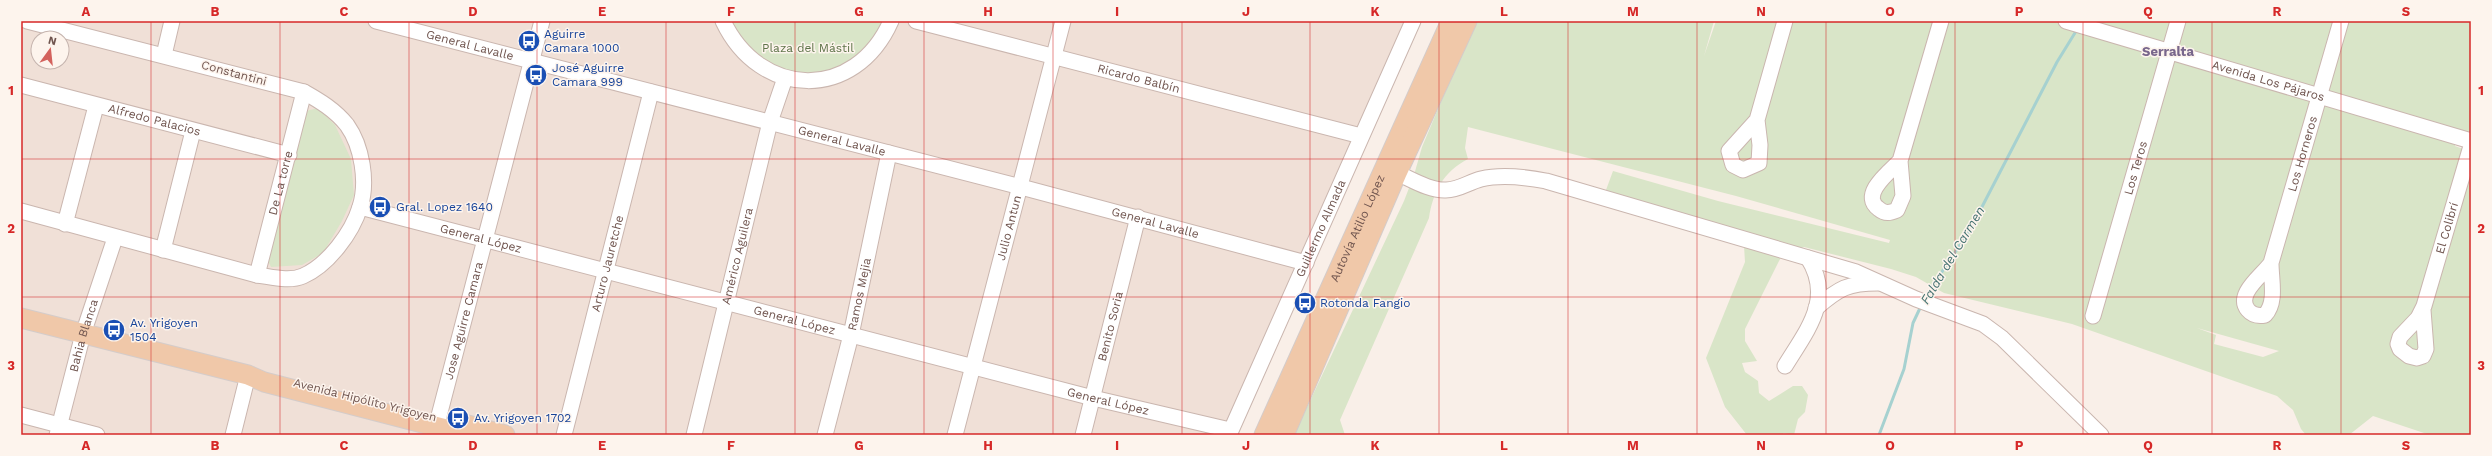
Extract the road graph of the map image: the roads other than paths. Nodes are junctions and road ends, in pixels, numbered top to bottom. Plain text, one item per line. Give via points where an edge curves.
1 (22, 21) edge
2 (28, 21) edge
3 (172, 21) edge
4 (376, 21) edge
5 (542, 21) edge
6 (723, 21) edge
7 (891, 21) edge
8 (916, 21) edge
9 (1063, 21) edge
10 (1413, 21) edge
11 (1451, 21) edge
12 (1467, 21) edge
13 (1786, 21) edge
14 (1941, 21) edge
15 (2178, 21) edge
16 (2341, 21) edge
17 (2075, 24) edge
18 (21, 25) edge
19 (2169, 52) junction
20 (164, 55) junction
21 (1054, 57) junction
22 (532, 61) junction
23 (785, 78) junction
24 (21, 85) edge
25 (304, 92) junction
26 (651, 92) junction
27 (2318, 96) junction
28 (96, 106) junction
29 (1757, 120) dead end
30 (770, 122) junction
31 (193, 131) junction
32 (1361, 136) junction
33 (2471, 141) edge
34 (2471, 146) edge
35 (889, 153) junction
36 (289, 155) junction
37 (1900, 161) dead end
38 (1397, 173) junction
39 (1021, 187) junction
40 (360, 207) junction
41 (21, 211) edge
42 (1138, 217) junction
43 (65, 224) junction
44 (114, 238) junction
45 (485, 240) junction
46 (163, 250) junction
47 (1808, 258) junction
48 (1306, 263) junction
49 (2271, 263) dead end
50 (606, 271) junction
51 (258, 276) junction
52 (1884, 284) junction
53 (727, 302) junction
54 (1816, 308) junction
55 (2423, 310) dead end
56 (2092, 316) dead end
57 (21, 318) edge
58 (83, 334) junction
59 (850, 335) junction
60 (973, 365) junction
61 (1785, 366) dead end
62 (248, 375) junction
63 (1093, 398) junction
64 (21, 415) edge
65 (436, 426) edge
66 (59, 430) edge
67 (1229, 433) edge
68 (97, 435) edge
69 (233, 435) edge
70 (469, 435) edge
71 (505, 435) edge
72 (564, 435) edge
73 (694, 435) edge
74 (825, 435) edge
75 (955, 435) edge
76 (1083, 435) edge
77 (1264, 435) edge
78 (1284, 435) edge
79 (2101, 435) edge

1 - 18 street
2 - 20 street, Constantini
3 - 20 street
4 - 22 street, General Lavalle
5 - 22 street, Jose Aguirre Camara
6 - 23 street via 736,45 756,65
7 - 23 street via 883,40 864,60 841,74 815,80
8 - 21 street, Ricardo Balbín
9 - 21 street, Julio Antun
10 - 32 street, Guillermo Almada
11 - 77 main road, Autovía Atilio López
12 - 38 main road, Autovía Atilio López
13 - 29 street
14 - 37 street
15 - 19 street, Los Teros
16 - 27 street, Los Horneros
17 - 19 street, Avenida Los Pájaros
19 - 27 street, Avenida Los Pájaros
19 - 56 street, Los Teros
20 - 25 street, Constantini
21 - 32 street, Ricardo Balbín
21 - 39 street, Julio Antun
22 - 26 street, General Lavalle
22 - 45 street, Jose Aguirre Camara
23 - 30 street, Américo Aguilera
24 - 28 street, Alfredo Palacios
25 - 36 street, De La torre
25 - 40 street, Constantini via 333,109 355,140 362,164
26 - 30 street, General Lavalle
26 - 50 street, Arturo Jauretche
27 - 33 street, Avenida Los Pájaros
27 - 49 street, Los Horneros
28 - 31 street, Alfredo Palacios
28 - 43 street
30 - 35 street, General Lavalle
30 - 53 street, Américo Aguilera
31 - 36 street, Alfredo Palacios
31 - 46 street
32 - 48 street, Guillermo Almada
34 - 55 street, El Colibrí
35 - 39 street, General Lavalle
35 - 59 street, Ramos Mejia
36 - 51 street, De La torre
38 - 47 street via 1428,187 1445,190 1500,176 1546,181
38 - 78 main road, Autovía Atilio López
39 - 42 street, General Lavalle
39 - 60 street, Julio Antun
40 - 45 street, General López
40 - 51 street via 350,229 336,249 317,266 302,276
41 - 43 street
42 - 48 street, General Lavalle
42 - 63 street, Benito Soria
43 - 44 street
44 - 46 street
44 - 58 street, Bahia Blanca
45 - 50 street, General López
45 - 65 street, Jose Aguirre Camara
46 - 51 street
47 - 52 street via 1856,272
47 - 54 street via 1815,269 1819,285
48 - 67 street, Guillermo Almada via 1237,421
50 - 53 street, General López
50 - 72 street, Arturo Jauretche
52 - 54 street via 1860,283 1845,286 1835,291
52 - 79 street via 1991,329
53 - 59 street, General López
53 - 73 street, Américo Aguilera
54 - 61 street via 1813,320
57 - 58 main road, Avenida Hipólito Yrigoyen
58 - 62 main road, Avenida Hipólito Yrigoyen
58 - 66 street, Bahia Blanca
59 - 60 street, General López
59 - 74 street, Ramos Mejia
60 - 63 street, General López
60 - 75 street, Julio Antun
62 - 65 main road, Avenida Hipólito Yrigoyen via 264,382
62 - 69 street
63 - 67 street, General López
63 - 76 street, Benito Soria
64 - 66 street
65 - 70 main road, Avenida Hipólito Yrigoyen
65 - 71 main road, Avenida Hipólito Yrigoyen
66 - 68 street

